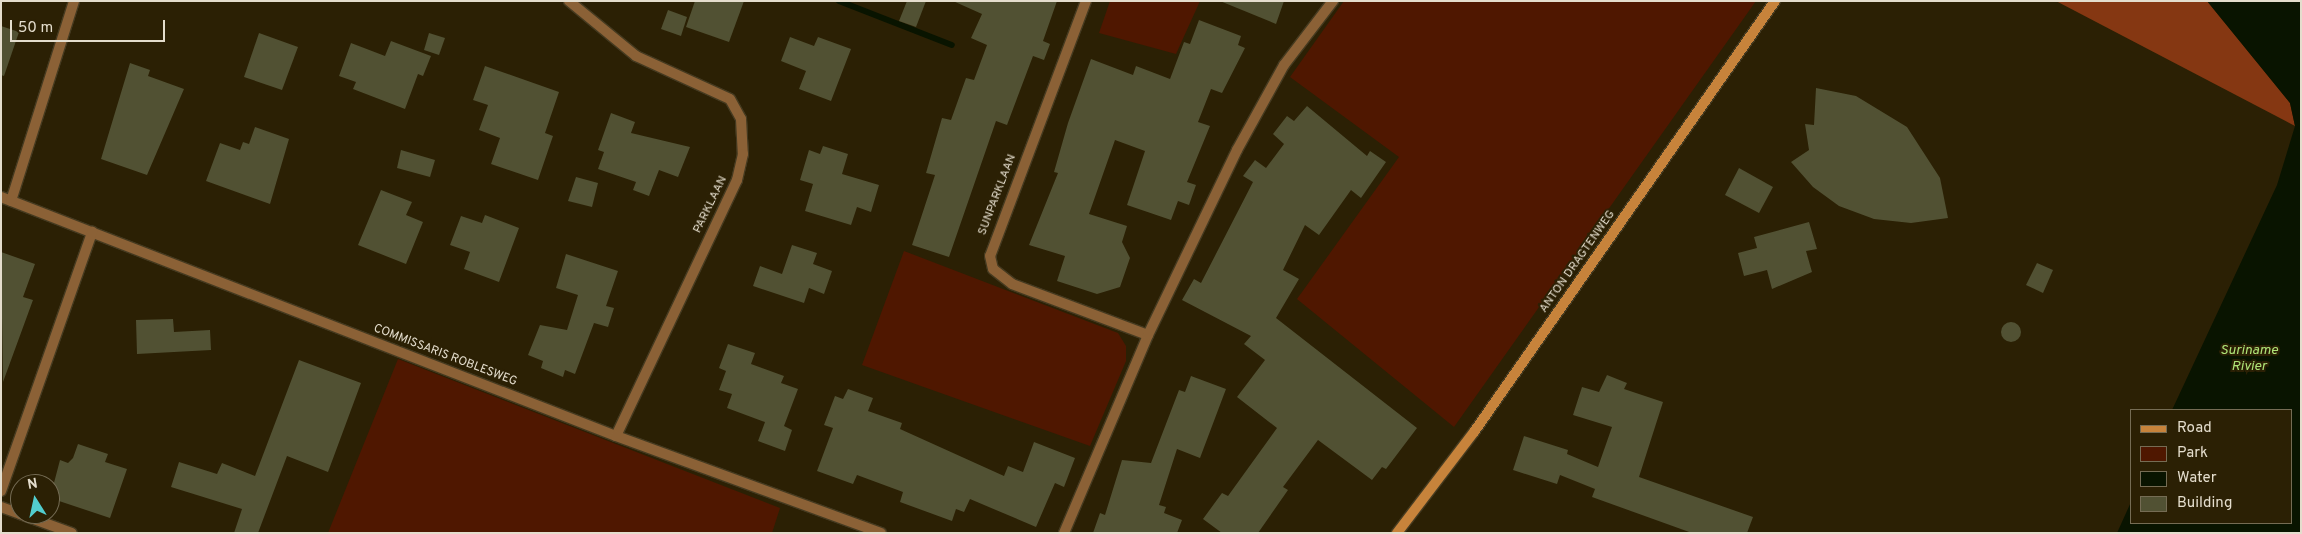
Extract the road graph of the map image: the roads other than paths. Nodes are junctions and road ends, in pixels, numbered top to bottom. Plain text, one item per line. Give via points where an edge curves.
1 (74, 1) edge
2 (569, 1) edge
3 (1086, 1) edge
4 (1333, 1) edge
5 (1775, 1) edge
6 (6, 199) edge
7 (92, 232) junction
8 (1148, 334) junction
9 (616, 436) junction
10 (1, 492) edge
11 (47, 524) edge
12 (72, 533) edge
13 (881, 533) edge
14 (1064, 533) edge
15 (1397, 533) edge

1 - 6 street
2 - 9 street, PARKLAAN via 636,56 730,99 741,119 744,154 737,180
3 - 8 street, SUNPARKLAAN via 990,256 993,269 1012,284
4 - 8 street via 1280,74
5 - 15 main road, ANTON DRAGTENWEG via 1474,432
6 - 7 street, COMMISSARIS ROBLESWEG
7 - 9 street, COMMISSARIS ROBLESWEG
7 - 10 street
8 - 14 street
9 - 13 street, COMMISSARIS ROBLESWEG
11 - 12 street

